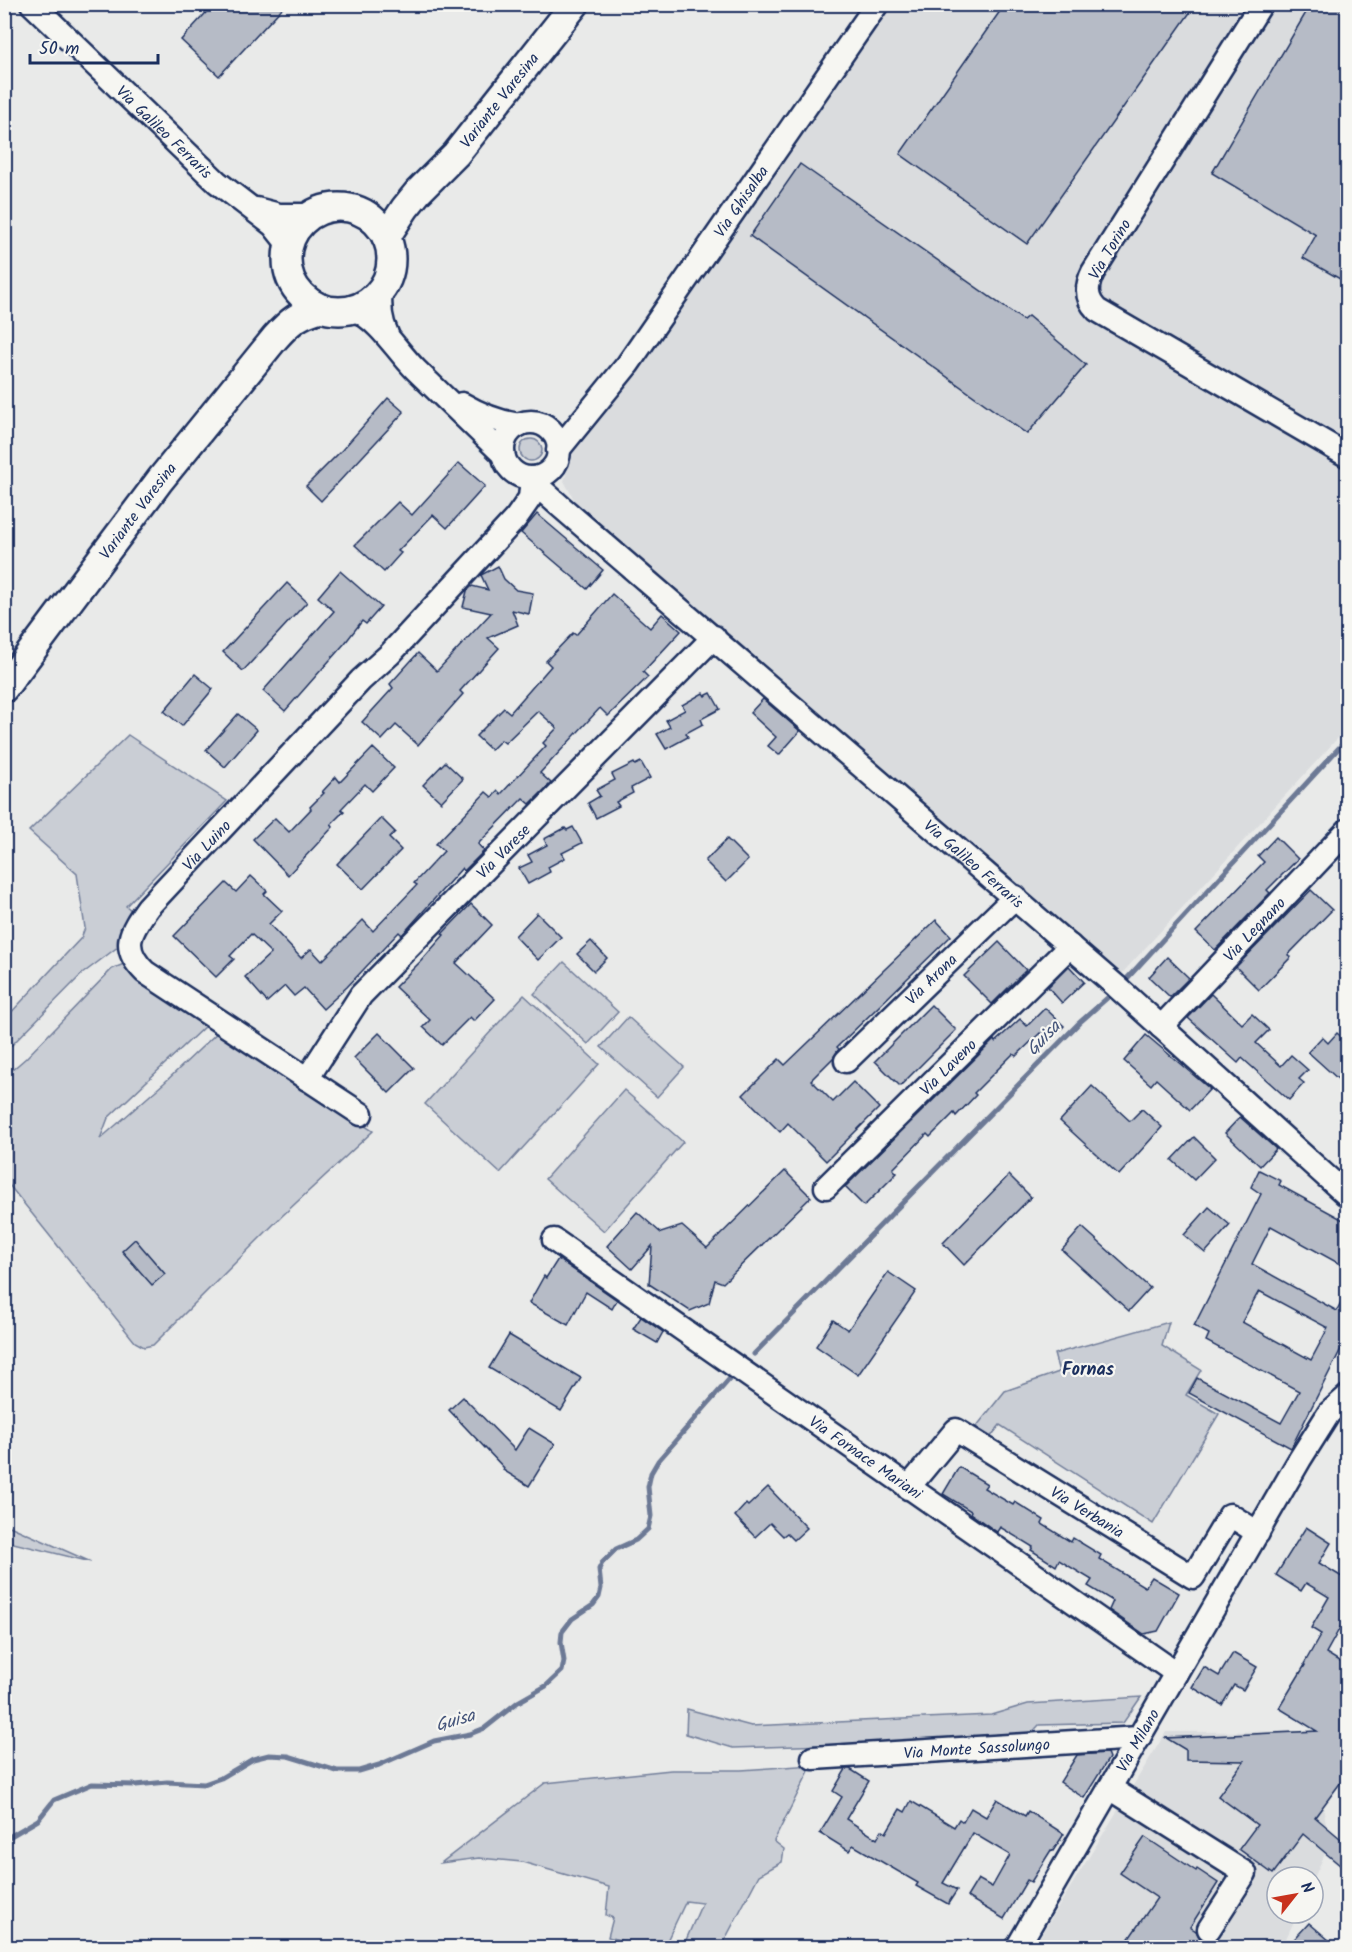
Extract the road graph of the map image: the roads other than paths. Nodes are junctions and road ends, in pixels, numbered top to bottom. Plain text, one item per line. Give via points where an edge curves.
1 (32, 4) edge
2 (575, 4) edge
3 (877, 4) edge
4 (1261, 4) edge
5 (418, 192) junction
6 (250, 207) junction
7 (363, 212) junction
8 (308, 216) junction
9 (386, 237) junction
10 (288, 244) junction
11 (291, 280) junction
12 (381, 290) junction
13 (321, 308) junction
14 (354, 309) junction
15 (388, 336) junction
16 (275, 338) junction
17 (441, 392) junction
18 (600, 396) junction
19 (530, 425) junction
20 (503, 454) junction
21 (1347, 456) edge
22 (538, 470) junction
23 (714, 637) junction
24 (4, 688) edge
25 (1347, 830) edge
26 (1015, 897) junction
27 (1070, 946) junction
28 (1161, 1027) junction
29 (846, 1061) dead end
30 (307, 1079) junction
31 (361, 1114) dead end
32 (826, 1187) dead end
33 (1347, 1196) edge
34 (554, 1240) dead end
35 (1347, 1396) edge
36 (1347, 1410) edge
37 (908, 1488) junction
38 (1258, 1533) junction
39 (1176, 1673) junction
40 (1138, 1738) junction
41 (813, 1758) dead end
42 (1110, 1788) junction
43 (1209, 1929) dead end
44 (1017, 1947) edge

1 - 6 street, Via Galileo Ferraris via 218,182
2 - 5 main road, Variante Varesina via 456,154
3 - 18 street, Via Ghisalba via 628,364
4 - 21 street, Via Torino via 1093,272 1087,293 1097,310
5 - 7 main road, Variante Varesina via 401,202
5 - 9 main road, Variante Varesina
6 - 8 street, Via Galileo Ferraris via 279,215
6 - 10 street, Via Galileo Ferraris via 273,225
7 - 8 main road, Variante Varesina via 330,207
7 - 9 main road
8 - 10 main road via 299,223
9 - 12 main road via 390,270
10 - 11 main road, Variante Varesina via 286,262
11 - 13 main road via 303,297
11 - 16 main road, Variante Varesina via 289,301
12 - 14 main road
12 - 15 street via 379,303
13 - 14 main road, Variante Varesina
13 - 16 main road, Variante Varesina via 304,312
14 - 15 street
15 - 17 street
16 - 24 main road, Variante Varesina via 160,480
17 - 19 street via 498,422
17 - 20 street
18 - 19 street, Via Ghisalba via 566,419
18 - 22 street, Via Ghisalba
19 - 20 street via 512,430 506,437
19 - 22 street via 547,428 555,437
20 - 22 street via 510,469
22 - 23 street, Via Galileo Ferraris via 555,482 596,537
22 - 30 street, Via Luino via 494,540 148,907 130,936 133,959 145,972
23 - 26 street, Via Galileo Ferraris
23 - 30 street, Via Varese via 361,995
25 - 28 street, Via Legnano
26 - 27 street, Via Galileo Ferraris
26 - 29 street, Via Arona
27 - 28 street, Via Galileo Ferraris
27 - 32 street, Via Laveno
28 - 33 street, Via Galileo Ferraris
30 - 31 street, Via Luino
34 - 37 street, Via Fornace Mariani
35 - 38 street, Via Milano via 1323,1421
36 - 38 street, Via Milano
37 - 38 street, Via Verbania via 956,1430 1193,1577 1230,1515
37 - 39 street, Via Fornace Mariani
38 - 39 street, Via Milano
39 - 40 street, Via Milano
40 - 41 street, Via Monte Sassolungo
40 - 42 street, Via Milano
42 - 43 street via 1245,1873
42 - 44 street, Via Milano

